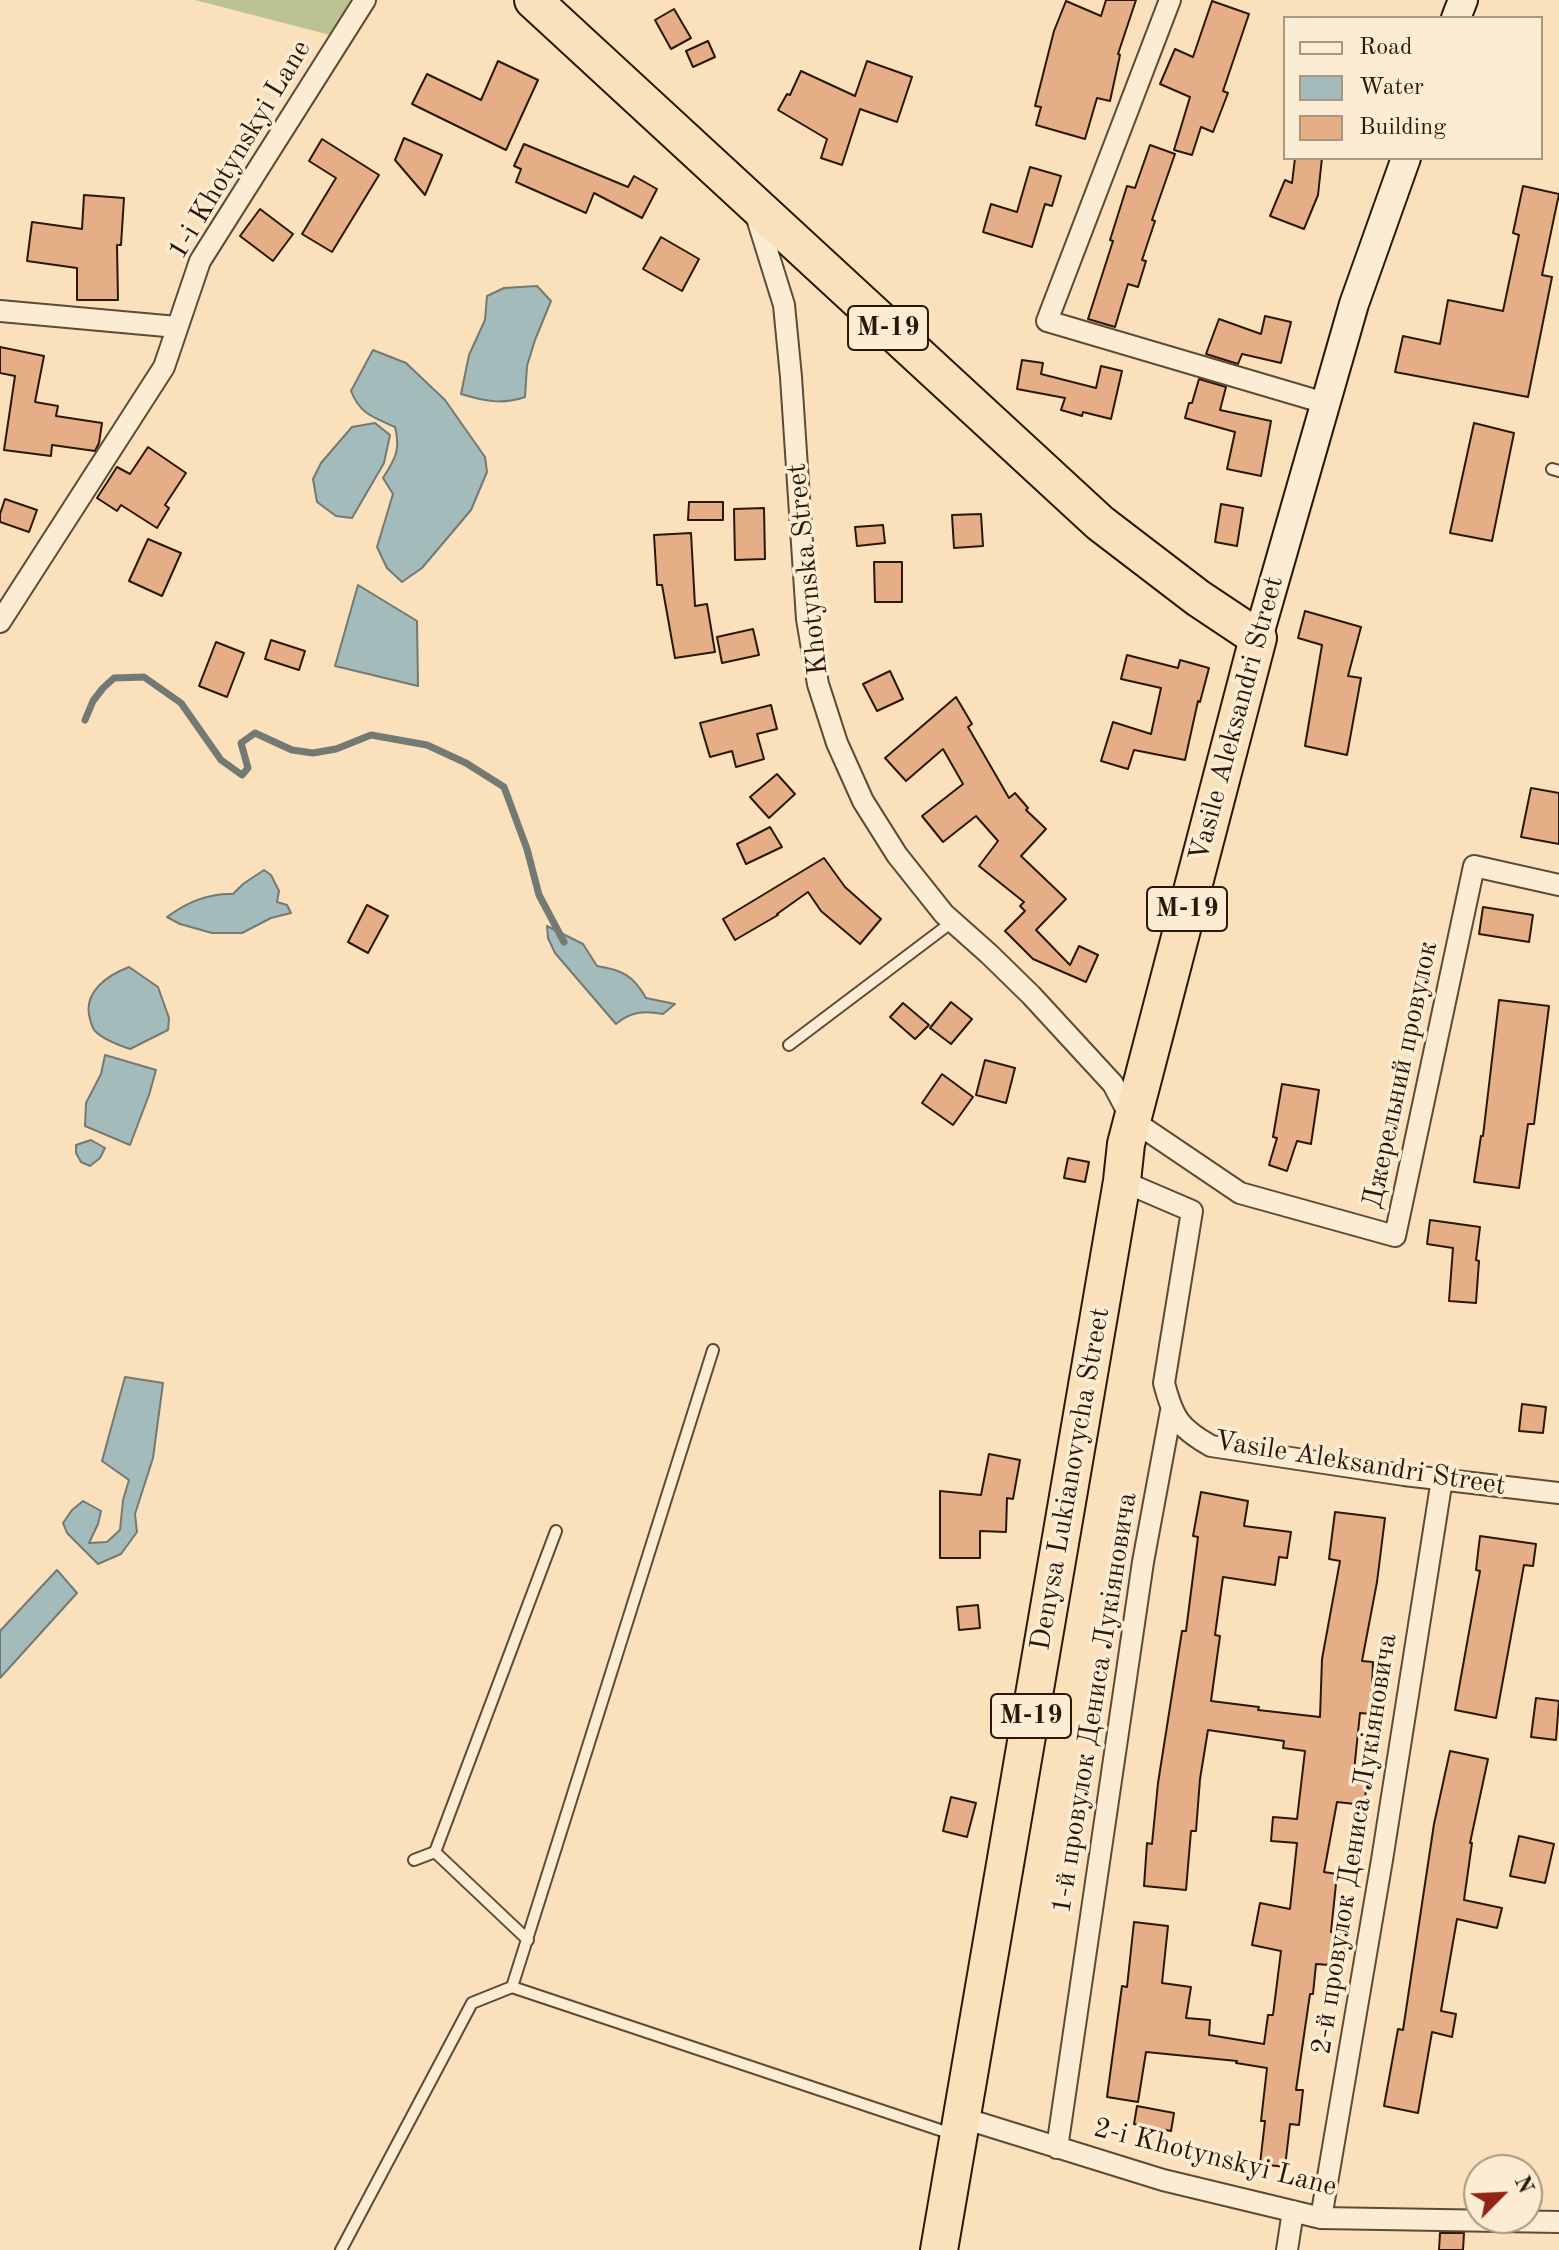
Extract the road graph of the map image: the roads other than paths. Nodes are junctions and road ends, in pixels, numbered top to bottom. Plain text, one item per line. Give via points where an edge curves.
1 (365, 0) edge
2 (533, 0) edge
3 (1170, 0) edge
4 (1405, 160) edge
5 (752, 203) junction
6 (0, 311) edge
7 (177, 327) junction
8 (1325, 403) junction
9 (0, 622) edge
10 (1258, 638) junction
11 (1559, 885) edge
12 (952, 922) junction
13 (789, 1045) dead end
14 (1132, 1120) junction
15 (1122, 1181) junction
16 (713, 1350) dead end
17 (1171, 1411) junction
18 (1442, 1479) junction
19 (1559, 1493) edge
20 (556, 1531) dead end
21 (435, 1852) junction
22 (414, 1860) dead end
23 (528, 1940) junction
24 (512, 1987) junction
25 (959, 2127) junction
26 (1057, 2148) junction
27 (1293, 2211) junction
28 (1321, 2218) junction
29 (1559, 2222) edge
30 (341, 2250) edge
31 (939, 2250) edge
32 (1287, 2250) edge

1 - 7 street, 1-i Khotynskyi Lane via 200,261
2 - 5 highway, Khotynska Street / М-19
3 - 8 street via 1047,321
4 - 8 main road, Vasile Aleksandri Street
5 - 10 highway, Khotynska Street / М-19 via 1100,523
5 - 12 street, Khotynska Street via 784,305 807,619 818,684 863,801 897,855
6 - 7 street
7 - 9 street, 1-i Khotynskyi Lane via 164,367
8 - 10 main road, Vasile Aleksandri Street
10 - 14 highway, Vasile Aleksandri Street / М-19
11 - 14 street, Джерельний провулок via 1474,866 1395,1236 1240,1193
12 - 13 lane
12 - 14 street, Khotynska Street via 1031,995 1113,1084
14 - 15 highway, Vasile Aleksandri Street / М-19
15 - 17 street via 1192,1211 1164,1383
15 - 25 highway, Denysa Lukianovycha Street / М-19
16 - 23 lane
17 - 18 street, Vasile Aleksandri Street via 1188,1433 1211,1446
17 - 26 street, 1-й провулок Дениса Лукіяновича via 1143,1562
18 - 19 street, Vasile Aleksandri Street
18 - 28 street, 2-й провулок Дениса Лукіяновича
20 - 21 lane
21 - 22 lane
21 - 23 lane
23 - 24 lane
24 - 25 lane
24 - 30 lane via 472,2003
25 - 26 street, 2-i Khotynskyi Lane
25 - 31 highway, Denysa Lukianovycha Street / М-19
26 - 27 street, 2-i Khotynskyi Lane
27 - 28 street, 2-i Khotynskyi Lane
27 - 32 street
28 - 29 street, 2-i Khotynskyi Lane

